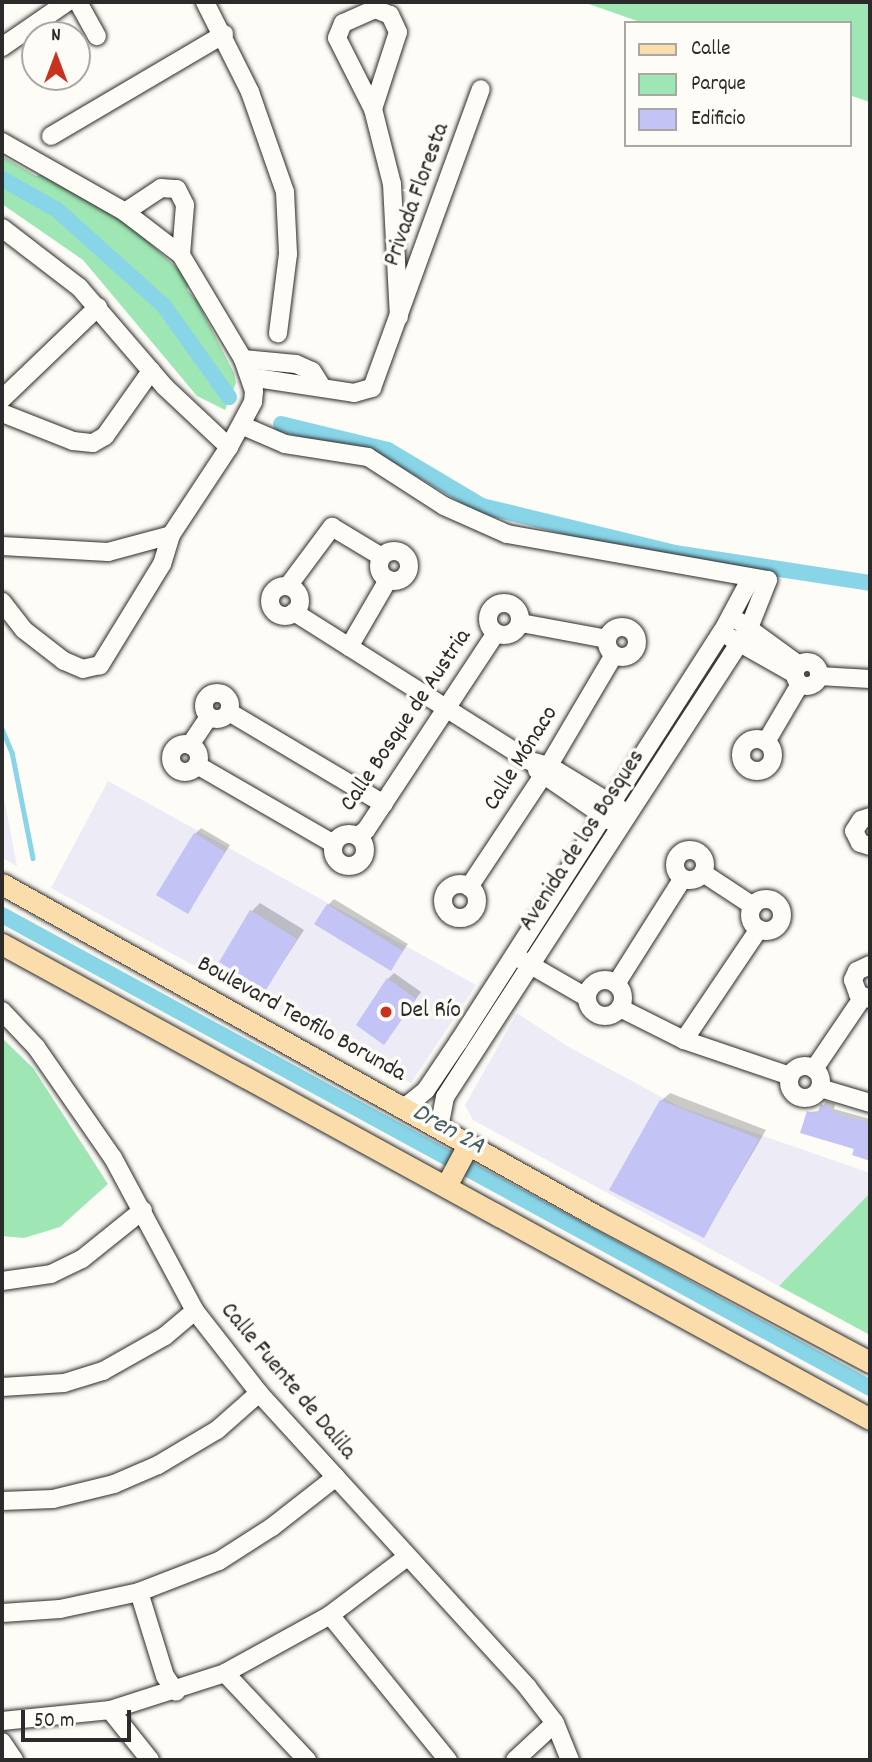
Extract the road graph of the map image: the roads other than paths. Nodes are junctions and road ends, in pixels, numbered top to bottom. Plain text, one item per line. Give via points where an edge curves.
1 (66, 2) edge
2 (78, 2) edge
3 (205, 2) edge
4 (224, 34) junction
5 (97, 36) dead end
6 (2, 47) edge
7 (481, 89) dead end
8 (373, 109) junction
9 (51, 136) dead end
10 (2, 142) edge
11 (125, 212) junction
12 (2, 228) edge
13 (181, 255) junction
14 (98, 307) junction
15 (399, 317) junction
16 (278, 333) dead end
17 (243, 359) junction
18 (151, 371) junction
19 (250, 377) junction
20 (322, 387) junction
21 (2, 399) edge
22 (2, 413) edge
23 (241, 425) junction
24 (229, 447) junction
25 (171, 534) junction
26 (2, 546) edge
27 (382, 557) junction
28 (760, 579) junction
29 (388, 580) junction
30 (2, 602) edge
31 (521, 623) junction
32 (727, 624) junction
33 (749, 628) junction
34 (496, 633) junction
35 (739, 644) junction
36 (349, 647) junction
37 (798, 674) junction
38 (870, 679) edge
39 (447, 709) junction
40 (766, 742) dead end
41 (190, 745) junction
42 (197, 765) junction
43 (545, 771) junction
44 (384, 804) junction
45 (606, 809) junction
46 (868, 815) edge
47 (625, 821) junction
48 (358, 836) junction
49 (334, 844) junction
50 (870, 846) edge
51 (703, 873) junction
52 (683, 878) junction
53 (2, 884) edge
54 (469, 887) dead end
55 (753, 906) junction
56 (759, 929) junction
57 (2, 944) edge
58 (517, 948) junction
59 (536, 959) junction
60 (870, 965) edge
61 (616, 984) junction
62 (588, 992) junction
63 (867, 998) edge
64 (620, 1009) junction
65 (2, 1011) edge
66 (684, 1040) junction
67 (814, 1069) junction
68 (790, 1076) junction
69 (820, 1088) junction
70 (870, 1102) edge
71 (404, 1108) junction
72 (439, 1127) junction
73 (466, 1150) junction
74 (449, 1180) junction
75 (143, 1210) junction
76 (2, 1281) edge
77 (195, 1311) junction
78 (870, 1362) edge
79 (2, 1387) edge
80 (259, 1392) junction
81 (870, 1419) edge
82 (336, 1477) junction
83 (2, 1501) edge
84 (407, 1557) junction
85 (139, 1592) junction
86 (2, 1614) edge
87 (330, 1615) junction
88 (225, 1673) junction
89 (176, 1692) junction
90 (110, 1710) junction
91 (2, 1721) edge
92 (555, 1723) junction
93 (2, 1742) edge
94 (14, 1760) edge
95 (150, 1760) edge
96 (307, 1760) edge
97 (448, 1760) edge
98 (515, 1760) edge
99 (570, 1760) edge

1 - 6 street
2 - 5 street
3 - 4 street
4 - 9 street
4 - 16 street via 272,147 285,192 288,254
7 - 15 street, Privada Floresta
8 - 8 street, Privada Floresta via 337,38 343,23 375,9 390,15 398,32
8 - 15 street, Privada Floresta via 392,184
10 - 11 street
11 - 13 street
11 - 13 street via 161,188 177,189 185,205
12 - 14 street via 61,270
13 - 17 street
14 - 18 street
14 - 21 street
15 - 20 street, Privada Floresta via 372,387 354,393
17 - 19 street
17 - 20 street via 296,364 312,371
18 - 22 street via 105,436 93,443 62,437
18 - 24 street
19 - 20 street, Privada Floresta
19 - 23 street via 253,402
23 - 24 street
23 - 28 street via 285,444 368,457 444,506 507,534
24 - 25 street
25 - 26 street via 140,547 108,552
25 - 30 street via 162,564 128,625 94,668 76,667 39,643
27 - 29 street via 380,570
27 - 29 street via 396,551 408,560 403,578
27 - 36 street via 332,527 288,586 273,592 271,607 281,615 294,612
28 - 32 street, Avenida de los Bosques
28 - 33 street, Avenida de los Bosques
29 - 36 street
31 - 34 street via 508,635
31 - 34 street via 516,608 501,603 489,614 489,625
31 - 43 street, Calle Mónaco via 610,647
32 - 33 street
32 - 35 street
32 - 45 street, Avenida de los Bosques
33 - 35 street, Avenida de los Bosques
33 - 37 street
34 - 39 street, Calle Bosque de Austria
35 - 37 street
35 - 47 street, Avenida de los Bosques
36 - 39 street
37 - 38 street via 812,685 819,676
37 - 40 street
39 - 43 street
39 - 44 street, Calle Bosque de Austria
41 - 42 street via 199,754
41 - 42 street via 173,750 171,763 186,773
41 - 44 street via 209,717 222,718 229,712
42 - 49 street
43 - 45 street
43 - 54 street, Calle Mónaco
44 - 48 street, Calle Bosque de Austria
45 - 47 street
45 - 58 street, Avenida de los Bosques
46 - 50 street via 855,827 855,836
47 - 59 street, Avenida de los Bosques
48 - 49 street via 346,834
48 - 49 street via 365,854 355,865 336,860
51 - 52 street via 692,880
51 - 52 street via 705,862 700,853 684,851 675,864
51 - 55 street
52 - 61 street
53 - 71 main road, Boulevard Teofilo Borunda
55 - 56 street via 751,919
55 - 56 street via 768,899 778,903 783,913 776,928
56 - 66 street
57 - 74 main road
58 - 59 street
58 - 71 street, Avenida de los Bosques via 426,1090
59 - 62 street
59 - 62 street via 550,974
59 - 72 street, Avenida de los Bosques via 445,1097
60 - 63 street via 853,980
61 - 62 street via 602,980
61 - 64 street via 623,998
62 - 64 street via 589,1008 598,1015 611,1016
63 - 67 street
64 - 66 street
65 - 75 street, Calle Fuente de Dalila via 74,1098
66 - 68 street
67 - 68 street via 800,1067
67 - 69 street
68 - 69 street via 790,1086 799,1097 811,1096
69 - 70 street
71 - 72 main road, Boulevard Teofilo Borunda
72 - 73 main road, Boulevard Teofilo Borunda
73 - 74 main road
73 - 78 main road, Boulevard Teofilo Borunda
74 - 81 main road
75 - 76 street via 82,1259 51,1274
75 - 77 street, Calle Fuente de Dalila
77 - 79 street via 165,1336 103,1371 64,1383
77 - 80 street, Calle Fuente de Dalila
80 - 82 street, Calle Fuente de Dalila
80 - 83 street via 217,1430 158,1465 114,1484 53,1499
82 - 84 street, Calle Fuente de Dalila
82 - 85 street via 219,1561
84 - 87 street
84 - 92 street, Calle Fuente de Dalila
85 - 86 street via 60,1609
85 - 89 street via 165,1676
87 - 88 street
87 - 97 street
88 - 89 street
88 - 96 street
89 - 90 street
90 - 91 street
90 - 95 street
92 - 98 street
92 - 99 street, Calle Fuente de Dalila
93 - 94 street

